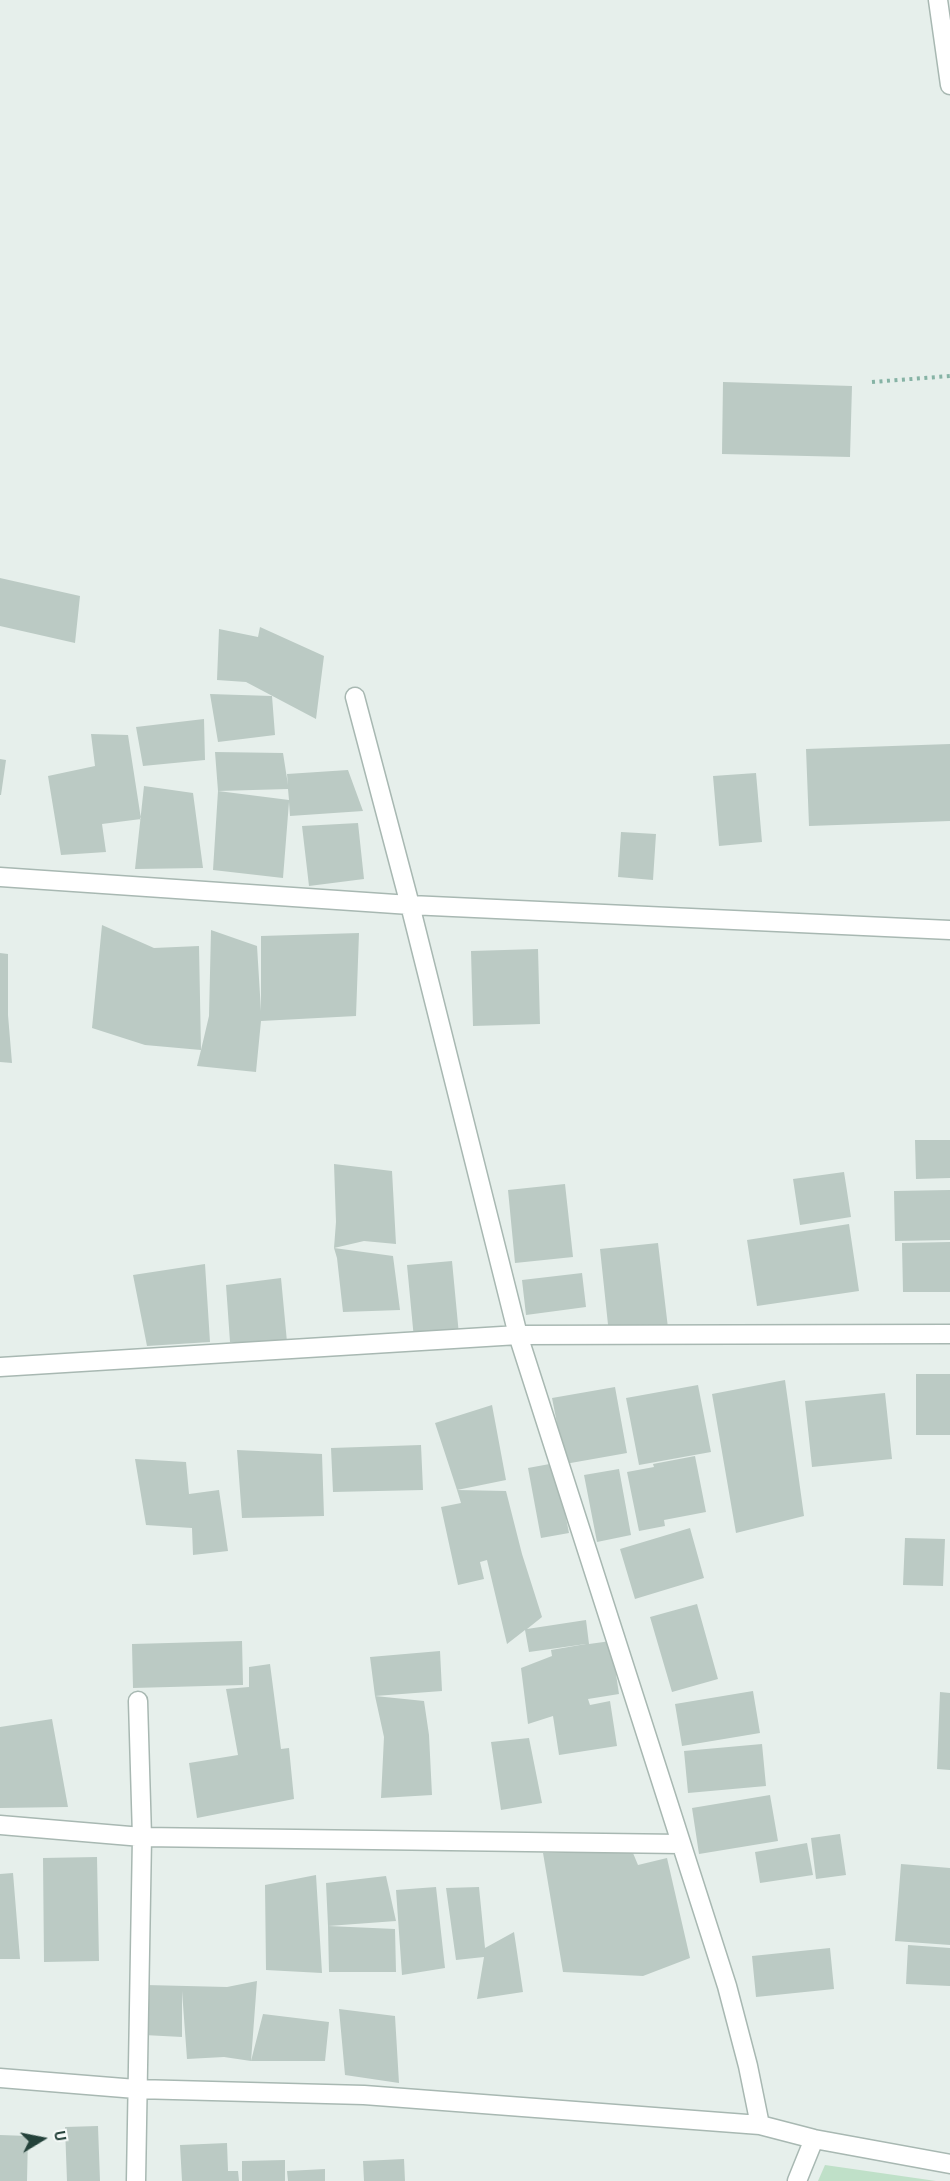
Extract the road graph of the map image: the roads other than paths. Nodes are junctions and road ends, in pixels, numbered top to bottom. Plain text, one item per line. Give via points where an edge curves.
1 (938, 0) edge
2 (950, 85) edge
3 (355, 697) dead end
4 (0, 876) edge
5 (410, 905) junction
6 (950, 930) edge
7 (950, 1334) edge
8 (518, 1335) junction
9 (0, 1367) edge
10 (138, 1701) dead end
11 (0, 1825) edge
12 (142, 1837) junction
13 (681, 1844) junction
14 (0, 2078) edge
15 (136, 2089) junction
16 (760, 2125) junction
17 (814, 2139) junction
18 (950, 2164) edge
19 (136, 2181) edge
20 (797, 2181) edge

1 - 2 street
3 - 5 street
4 - 5 street
5 - 6 street
5 - 8 street
7 - 8 street
8 - 9 street
8 - 13 street
10 - 12 street
11 - 12 street
12 - 13 street
12 - 15 street
13 - 16 street via 727,1986
14 - 15 street
15 - 16 street via 364,2095
15 - 19 street
16 - 17 street
17 - 18 street
17 - 20 street

